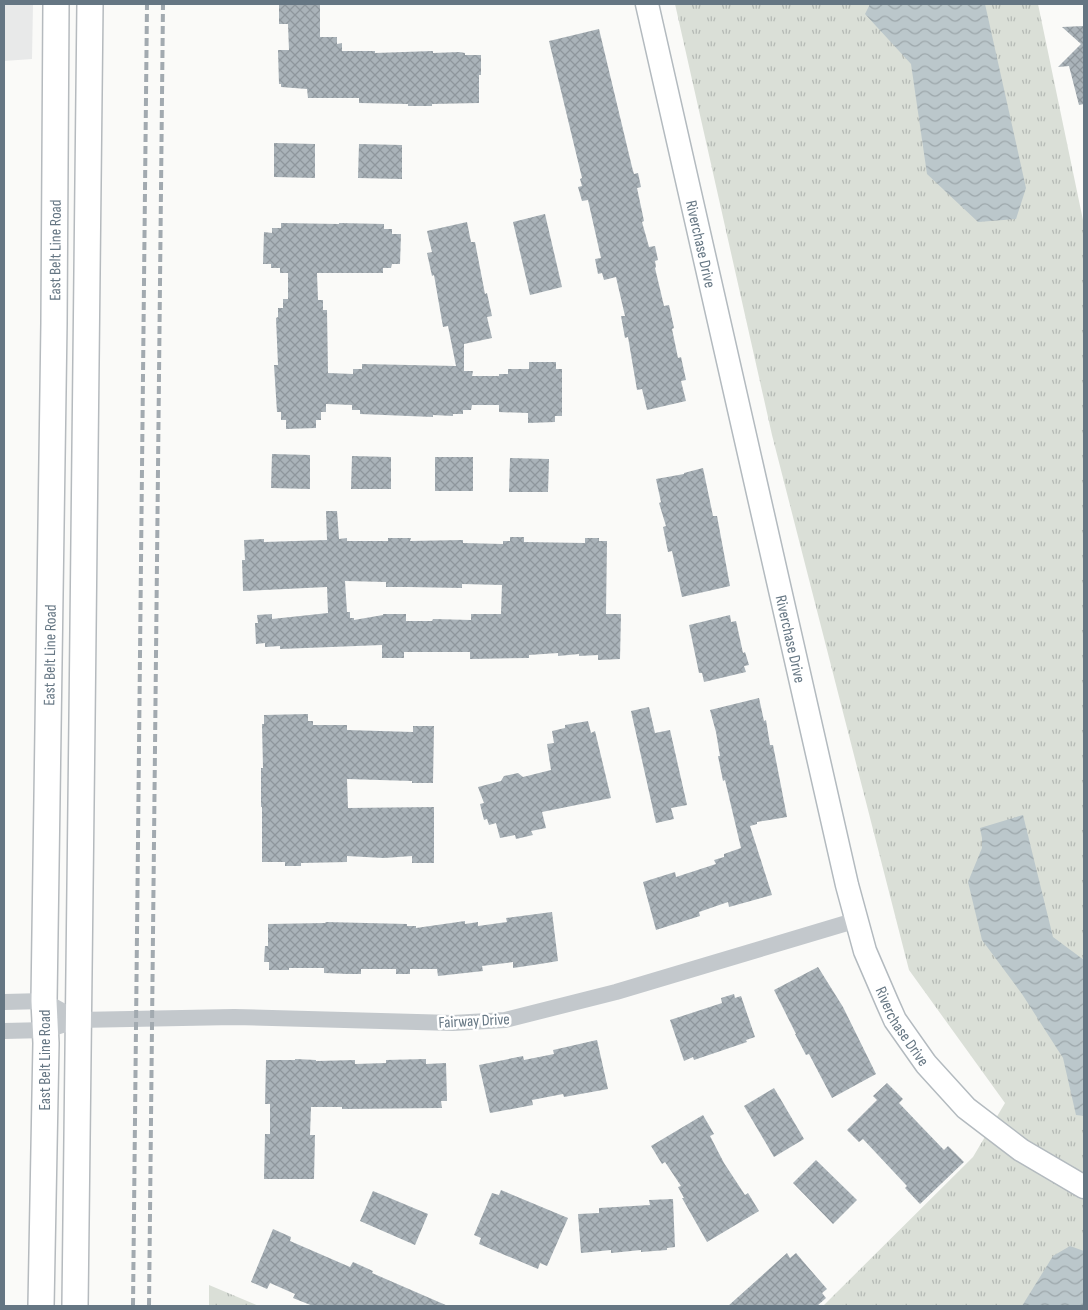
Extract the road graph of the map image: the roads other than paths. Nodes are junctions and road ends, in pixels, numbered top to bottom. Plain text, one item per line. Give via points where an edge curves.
1 (56, 4) edge
2 (90, 4) edge
3 (647, 4) edge
4 (88, 250) junction
5 (54, 251) junction
6 (857, 920) junction
7 (44, 1001) junction
8 (4, 1002) edge
9 (78, 1020) junction
10 (46, 1030) junction
11 (4, 1031) edge
12 (1084, 1187) edge
13 (41, 1306) edge
14 (76, 1306) edge

1 - 5 main road, East Belt Line Road
2 - 4 main road, East Belt Line Road
3 - 6 street, Riverchase Drive
4 - 5 main road
4 - 9 main road, East Belt Line Road
5 - 7 main road, East Belt Line Road
6 - 9 street, Fairway Drive via 616,992 505,1020 453,1023 234,1017
6 - 12 street, Riverchase Drive via 865,952 895,1020 926,1064 966,1108 1021,1150
7 - 8 street
7 - 9 street
7 - 10 main road, East Belt Line Road
9 - 10 street, Fairway Drive
9 - 14 main road, East Belt Line Road
10 - 11 street, Fairway Drive
10 - 13 main road, East Belt Line Road

